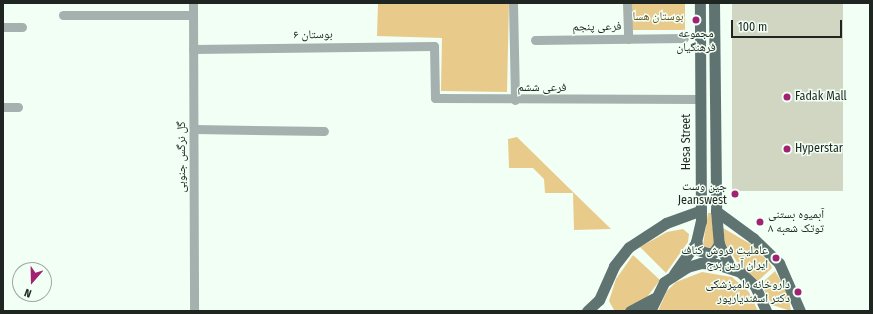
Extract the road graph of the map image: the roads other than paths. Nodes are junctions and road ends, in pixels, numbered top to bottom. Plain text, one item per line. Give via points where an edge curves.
1 (193, 3) edge
2 (513, 3) edge
3 (627, 3) edge
4 (700, 3) edge
5 (714, 3) edge
6 (63, 15) dead end
7 (193, 15) junction
8 (3, 27) edge
9 (22, 27) dead end
10 (684, 38) dead end
11 (628, 39) junction
12 (535, 40) dead end
13 (434, 46) joint
14 (194, 49) junction
15 (700, 99) junction
16 (515, 100) junction
17 (3, 107) edge
18 (18, 107) dead end
19 (194, 129) junction
20 (324, 131) dead end
21 (701, 210) junction
22 (716, 211) junction
23 (696, 242) junction
24 (719, 244) junction
25 (730, 267) junction
26 (674, 274) junction
27 (654, 298) junction
28 (194, 311) edge
29 (588, 311) edge
30 (630, 311) edge
31 (650, 311) edge
32 (767, 311) edge
33 (800, 311) edge

1 - 7 street, گل نرگس جنوبی
2 - 16 street
3 - 11 street
4 - 15 main road, Hesa Street
5 - 22 main road
6 - 7 street
7 - 14 street, گل نرگس جنوبی
8 - 9 street
10 - 11 street, فرعی پنجم
11 - 12 street, فرعی پنجم
13 - 14 street, بوستان ۶
13 - 16 street, فرعی ششم via 435,98
14 - 19 street, گل نرگس جنوبی
15 - 16 street, فرعی ششم
15 - 21 main road, Hesa Street
17 - 18 street
19 - 20 street
19 - 28 street, گل نرگس جنوبی
21 - 23 main road, Hesa Street
21 - 29 main road via 666,223 629,247 614,266 599,300
22 - 24 main road
22 - 33 main road via 753,238 779,263
23 - 24 main road via 699,250 707,253 713,253
23 - 26 main road, Hesa Street
24 - 25 main road
25 - 26 main road via 701,263
25 - 32 main road via 755,286
26 - 27 main road, Hesa Street
27 - 30 main road
27 - 31 main road

